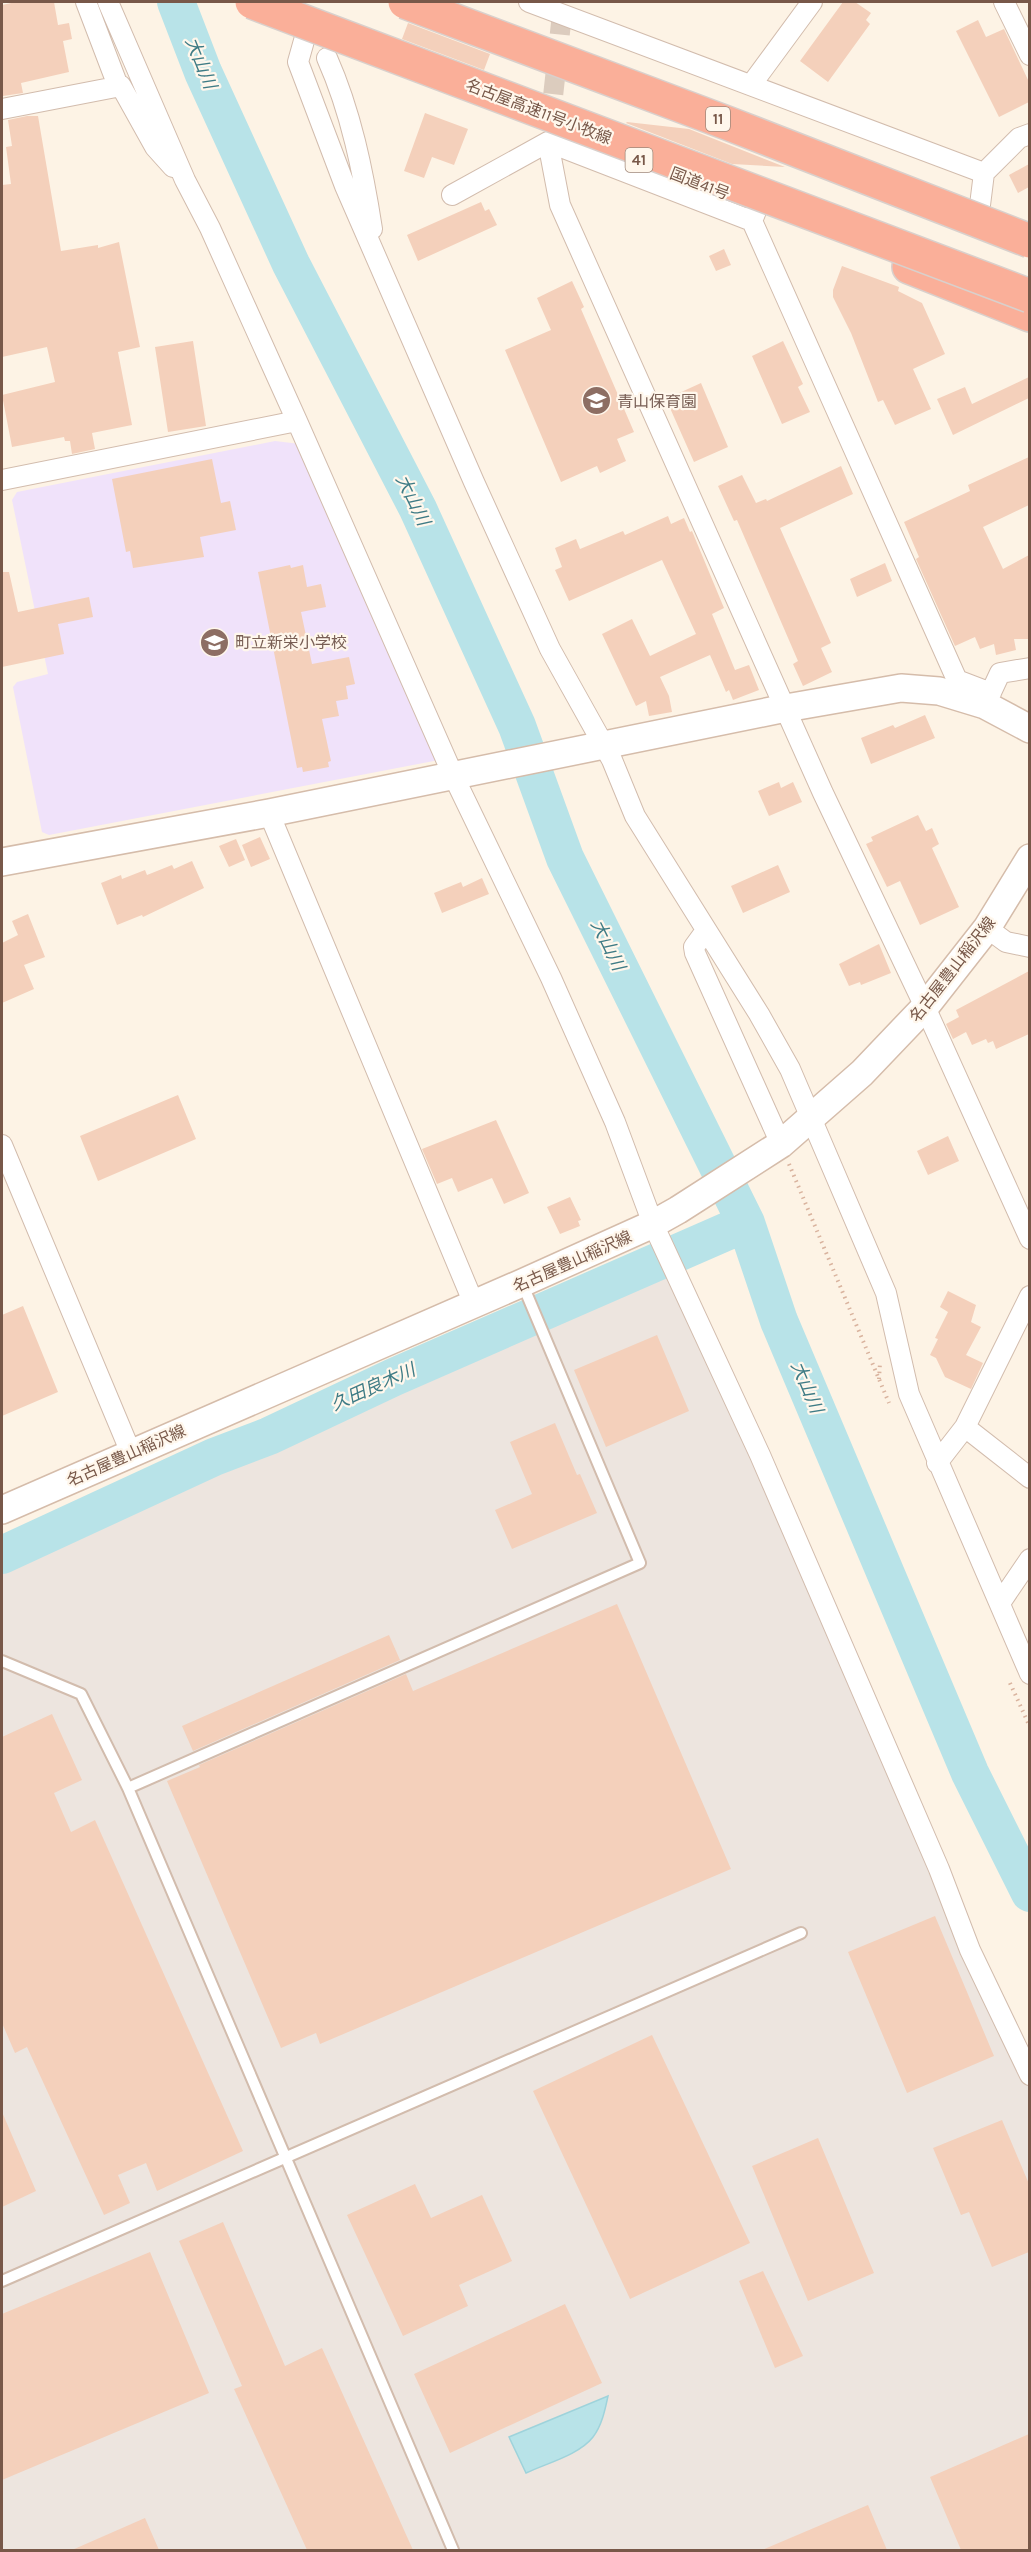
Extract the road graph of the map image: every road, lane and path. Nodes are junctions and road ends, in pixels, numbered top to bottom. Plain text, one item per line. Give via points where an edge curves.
1 (86, 2) edge
2 (108, 2) edge
3 (405, 2) edge
4 (433, 2) edge
5 (530, 2) edge
6 (812, 2) edge
7 (1004, 2) edge
8 (245, 3) edge
9 (566, 8) edge
10 (307, 30) junction
11 (1029, 55) edge
12 (327, 58) dead end
13 (751, 85) junction
14 (118, 86) junction
15 (2, 109) edge
16 (1029, 134) edge
17 (548, 142) junction
18 (984, 173) junction
19 (185, 180) junction
20 (452, 195) dead end
21 (980, 206) junction
22 (755, 214) junction
23 (1029, 225) edge
24 (1029, 241) edge
25 (376, 256) junction
26 (1029, 296) edge
27 (1029, 315) edge
28 (297, 421) junction
29 (2, 480) edge
30 (1029, 668) edge
31 (988, 699) junction
32 (786, 708) junction
33 (1029, 729) edge
34 (598, 745) junction
35 (453, 775) junction
36 (268, 813) junction
37 (1029, 858) edge
38 (2, 862) edge
39 (987, 928) junction
40 (709, 936) junction
41 (1029, 947) edge
42 (925, 1007) junction
43 (811, 1118) junction
44 (2, 1145) edge
45 (778, 1146) junction
46 (659, 1235) junction
47 (1029, 1239) edge
48 (525, 1289) junction
49 (1028, 1302) edge
50 (474, 1304) junction
51 (965, 1426) junction
52 (131, 1453) junction
53 (937, 1463) junction
54 (1029, 1478) edge
55 (2, 1510) edge
56 (1029, 1559) edge
57 (1000, 1603) junction
58 (2, 1661) edge
59 (1029, 1674) edge
60 (128, 1788) junction
61 (801, 1933) dead end
62 (1029, 2075) edge
63 (285, 2158) junction
64 (2, 2281) edge
65 (453, 2550) edge

1 - 14 street
2 - 19 street
3 - 24 highway, 11, bridge
4 - 21 highway via 543,37
5 - 9 street
6 - 13 street
7 - 11 street
8 - 10 highway, 国道41号 / 41
8 - 26 highway, 名古屋高速11号小牧線, bridge
9 - 13 street
10 - 22 highway, 国道41号 / 41
10 - 25 street via 298,62
12 - 25 street via 339,85 365,182
13 - 18 street
14 - 15 street
14 - 19 street via 155,147
16 - 18 street via 1019,138
17 - 20 street
17 - 22 street
17 - 32 street via 560,205
18 - 21 street
19 - 28 street
21 - 23 highway
22 - 27 highway, 国道41号 / 41
22 - 31 street via 957,680
25 - 34 street via 550,649
28 - 29 street
28 - 35 street
30 - 31 street via 1000,673
31 - 32 main road via 901,688
31 - 33 main road
32 - 34 main road
32 - 42 street
34 - 35 main road
34 - 40 street via 639,824
35 - 36 main road
35 - 46 street via 551,978 615,1122
36 - 38 main road
36 - 50 street
37 - 39 main road, 名古屋豊山稲沢線
39 - 41 street via 1006,942
39 - 42 main road, 名古屋豊山稲沢線
40 - 43 street via 790,1069
40 - 45 street via 702,936 697,942 695,953
42 - 43 main road, 名古屋豊山稲沢線 via 862,1073
42 - 47 street
43 - 45 main road, 名古屋豊山稲沢線
43 - 53 street via 886,1293 909,1394
44 - 52 street
45 - 46 main road, 名古屋豊山稲沢線 via 678,1210
46 - 48 main road, 名古屋豊山稲沢線
46 - 62 street via 760,1455 939,1869 970,1950
48 - 50 main road, 名古屋豊山稲沢線
48 - 60 lane via 640,1563
49 - 51 street
50 - 52 main road, 名古屋豊山稲沢線
51 - 53 street
51 - 54 street
52 - 55 main road, 名古屋豊山稲沢線
53 - 57 street
56 - 57 street
57 - 59 street
58 - 60 lane via 81,1694
60 - 63 lane
61 - 63 lane
63 - 64 lane
63 - 65 lane

